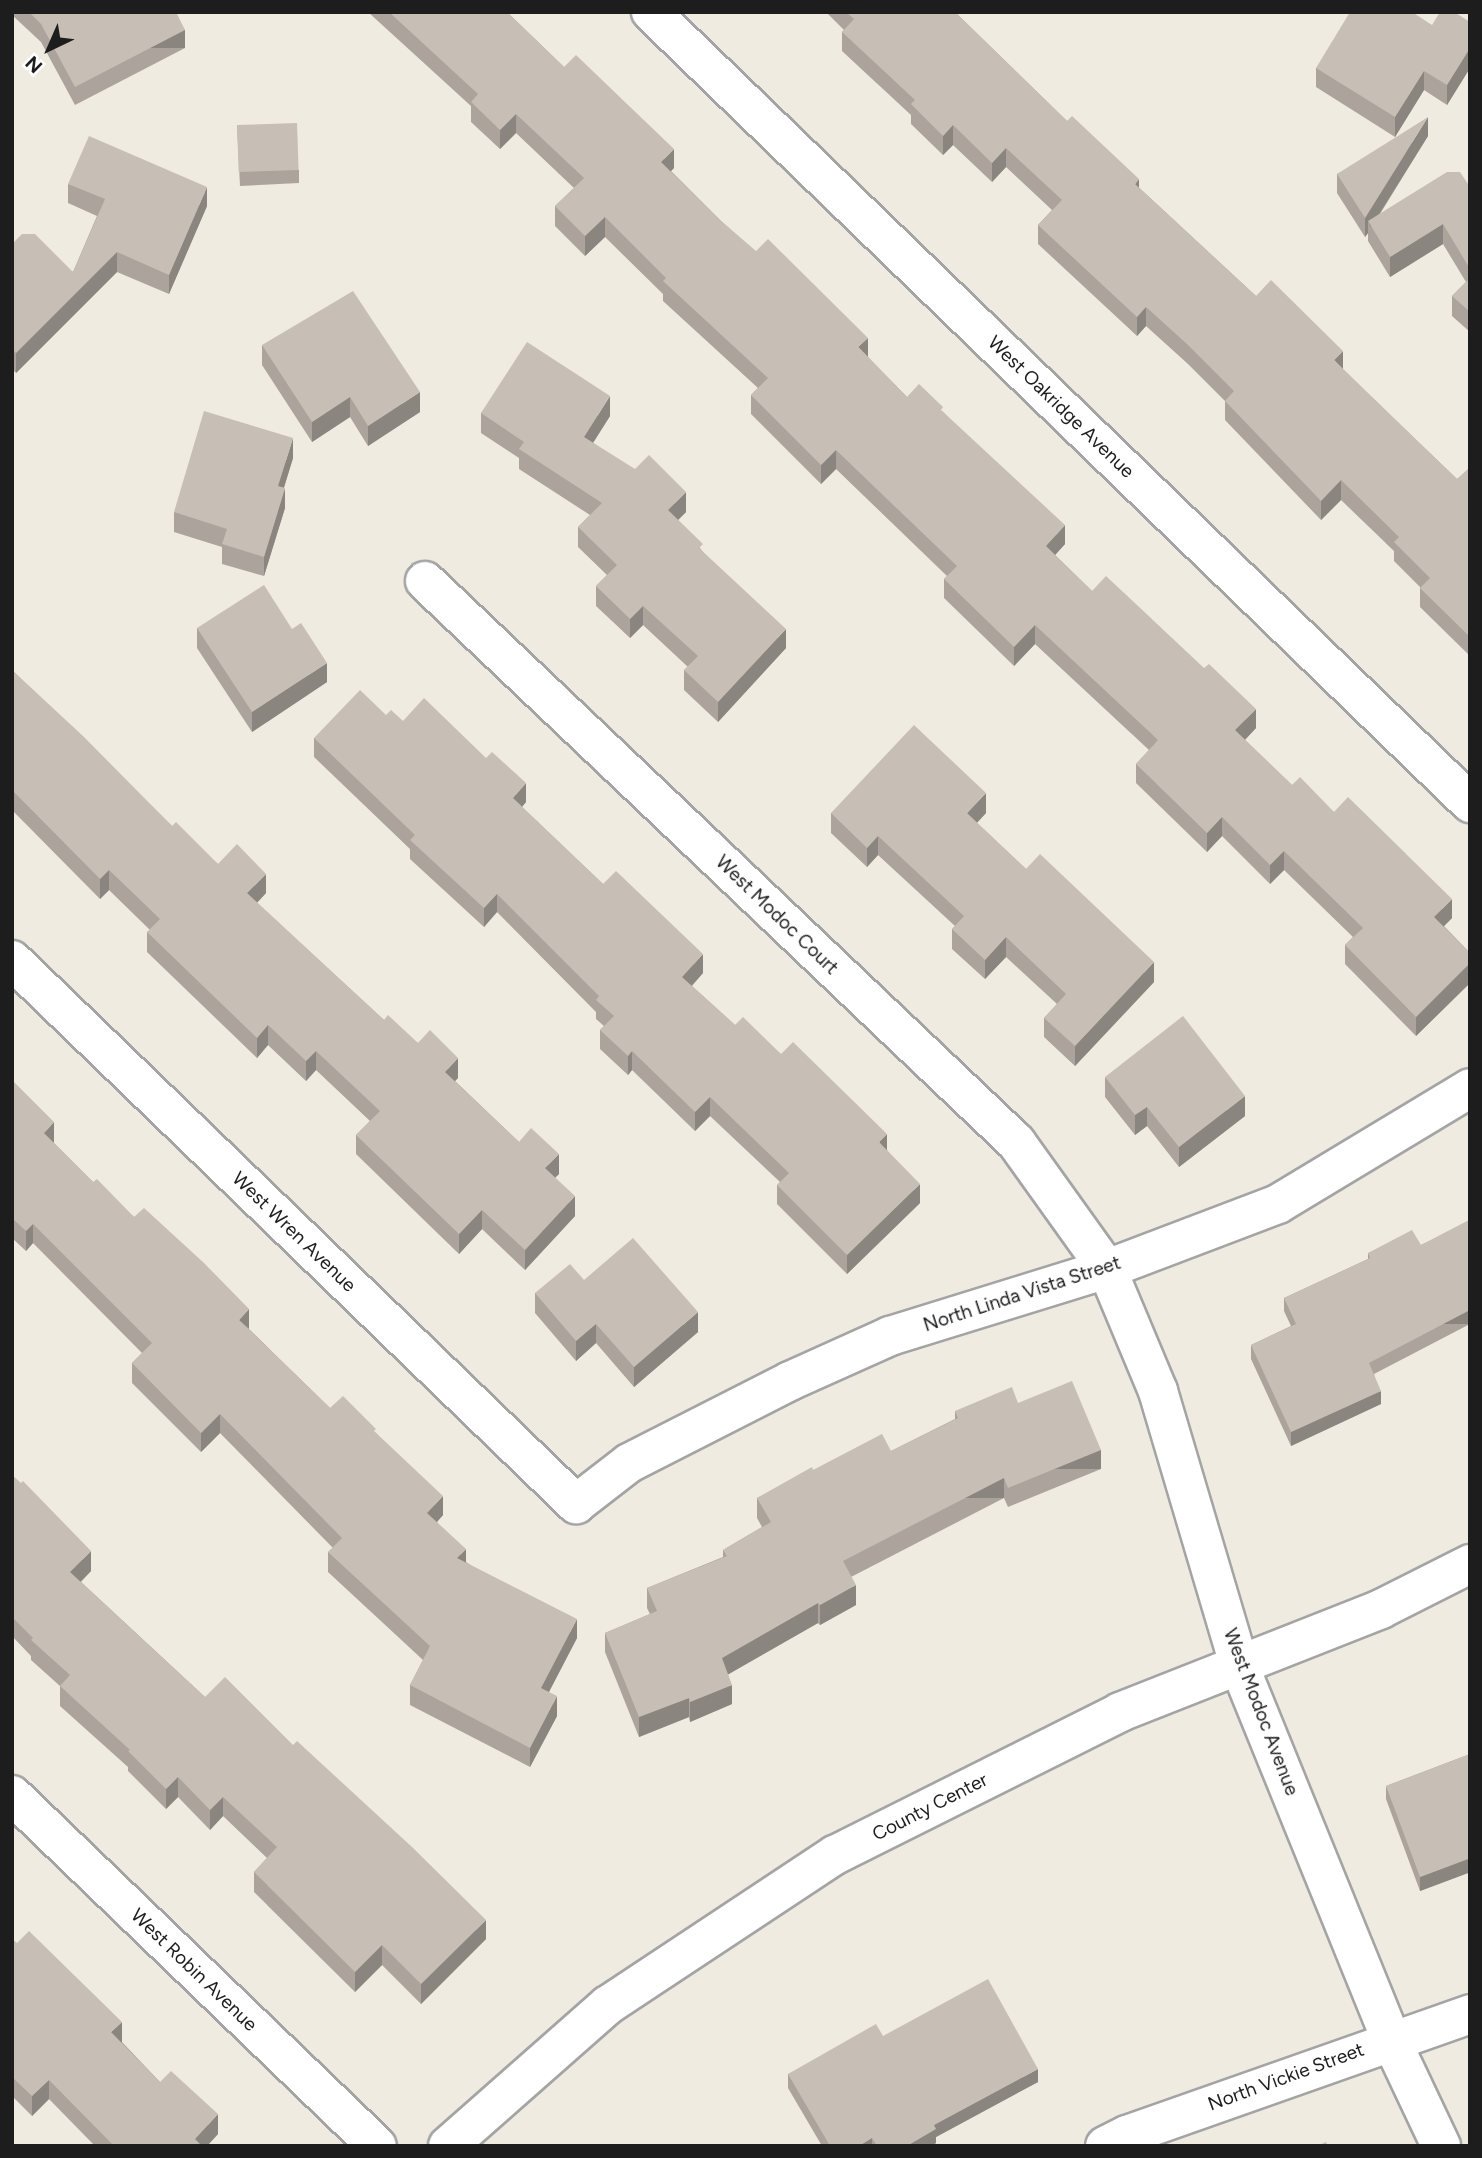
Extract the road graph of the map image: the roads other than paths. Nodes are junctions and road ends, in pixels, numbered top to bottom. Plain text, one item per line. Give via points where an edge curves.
1 (651, 12) edge
2 (425, 581) dead end
3 (1470, 803) edge
4 (12, 960) edge
5 (1470, 1088) edge
6 (1107, 1269) junction
7 (576, 1504) joint
8 (1470, 1564) edge
9 (1239, 1665) junction
10 (12, 1795) edge
11 (1470, 2014) edge
12 (1391, 2040) junction
13 (377, 2146) edge
14 (448, 2146) edge
15 (1105, 2146) edge
16 (1441, 2146) edge

1 - 3 street, West Oakridge Avenue
2 - 6 street, West Modoc Court via 1016,1142
4 - 7 street, West Wren Avenue
5 - 6 street, North Linda Vista Street via 1278,1204
6 - 7 street, North Linda Vista Street via 890,1336 629,1463
6 - 9 street, West Modoc Avenue via 1157,1391
8 - 9 street, County Center via 1381,1609
9 - 12 street, West Modoc Avenue
9 - 14 street, County Center via 1120,1712 835,1855 608,2005
10 - 13 street, West Robin Avenue
11 - 12 street, North Vickie Street
12 - 15 street, North Vickie Street
12 - 16 street, West Modoc Avenue

